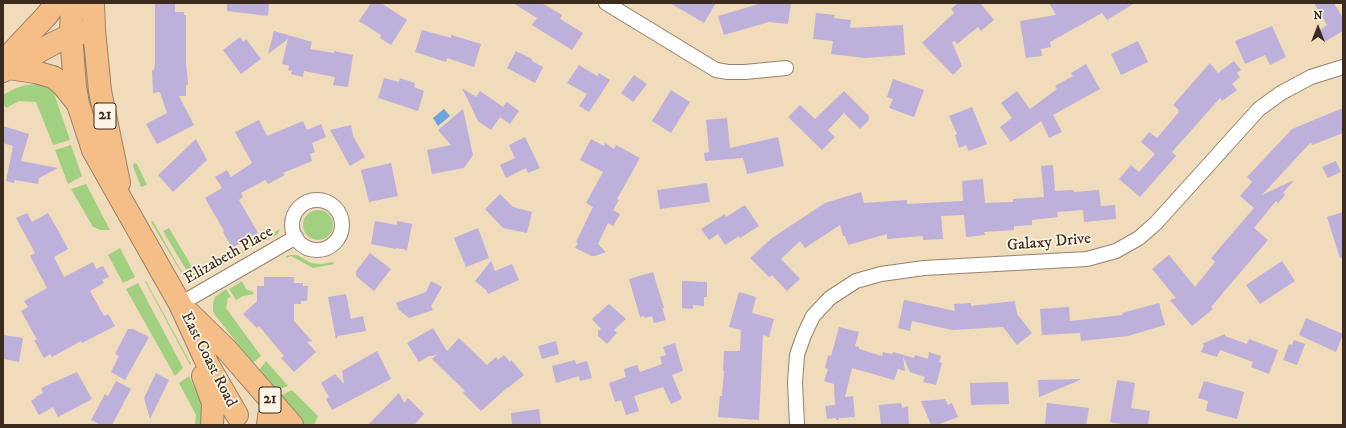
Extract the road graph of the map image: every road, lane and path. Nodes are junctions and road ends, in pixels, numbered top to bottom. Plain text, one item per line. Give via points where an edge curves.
1 (56, 3) edge
2 (72, 3) edge
3 (94, 3) edge
4 (606, 3) edge
5 (94, 30) junction
6 (71, 35) junction
7 (5, 67) edge
8 (1343, 67) edge
9 (786, 68) dead end
10 (78, 104) junction
11 (122, 200) junction
12 (296, 238) dead end
13 (180, 304) junction
14 (269, 418) edge
15 (237, 420) edge
16 (212, 425) edge
17 (292, 425) edge
18 (797, 425) edge

1 - 7 main road
2 - 6 main road, East Coast Road / 21
3 - 5 main road, East Coast Road / 21
4 - 9 street via 716,70 745,72
5 - 6 main road
5 - 11 main road, East Coast Road / 21 via 104,113
6 - 7 main road
6 - 10 main road, East Coast Road / 21
7 - 10 main road via 53,77
8 - 18 street, Galaxy Drive via 1311,77 1281,93 1259,109 1156,223 1139,238 1116,251 1087,259 924,268 881,274 856,281 830,298 813,316 797,354
10 - 11 main road, East Coast Road / 21 via 93,150
11 - 13 main road, East Coast Road / 21
12 - 13 street, Elizabeth Place
13 - 14 main road via 248,385
13 - 15 main road, East Coast Road / 21
13 - 16 main road via 193,354 213,403
13 - 17 main road, East Coast Road / 21 via 227,350
14 - 15 main road, 21 via 251,403 242,407

